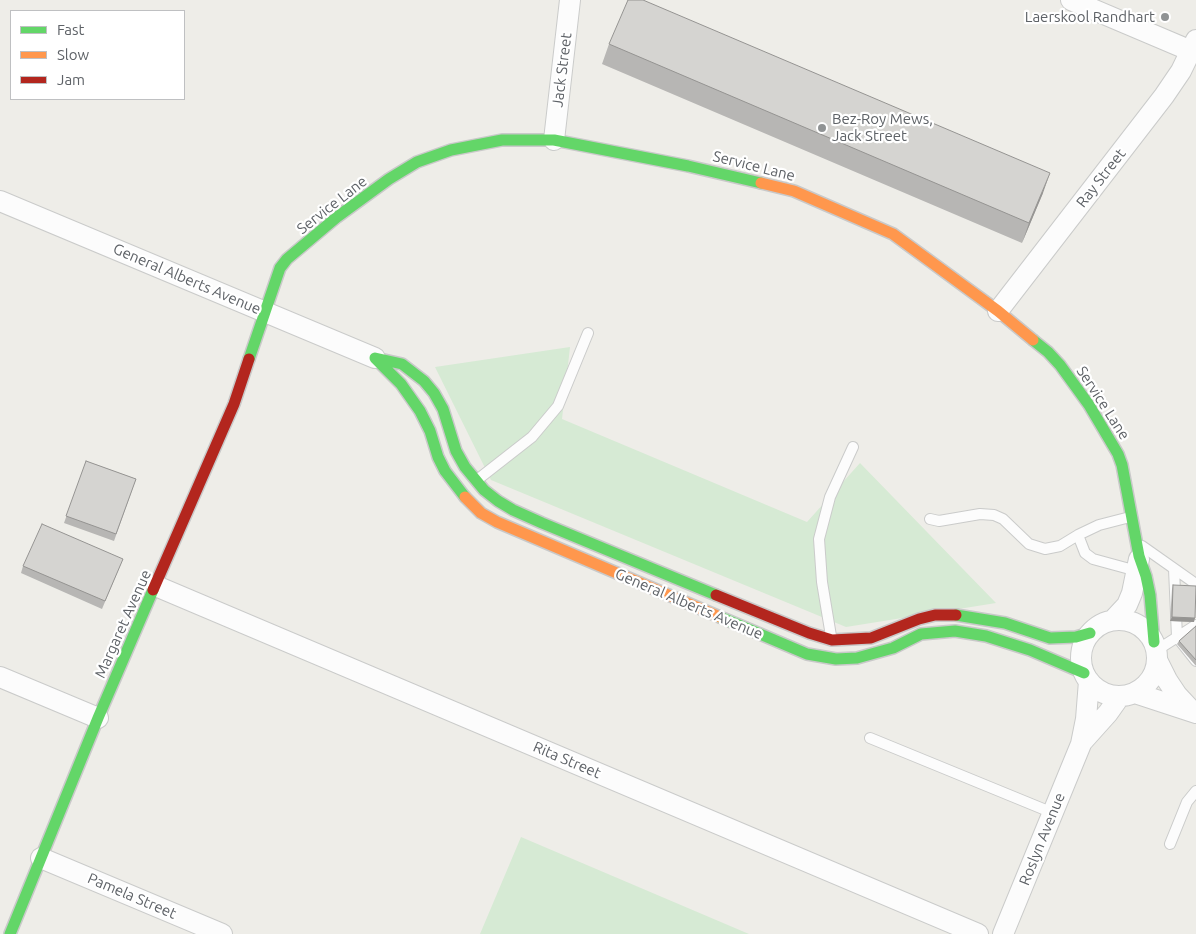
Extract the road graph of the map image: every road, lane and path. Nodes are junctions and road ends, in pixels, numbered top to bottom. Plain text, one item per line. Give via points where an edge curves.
1 (570, 0) edge
2 (1071, 0) edge
3 (1194, 48) edge
4 (554, 140) junction
5 (0, 201) edge
6 (998, 311) junction
7 (261, 318) junction
8 (588, 333) dead end
9 (375, 358) junction
10 (853, 447) dead end
11 (476, 481) junction
12 (460, 492) junction
13 (1131, 516) junction
14 (930, 518) dead end
15 (1078, 535) junction
16 (1138, 556) junction
17 (1174, 569) junction
18 (1196, 584) edge
19 (156, 586) junction
20 (674, 588) junction
21 (1113, 620) junction
22 (1196, 625) edge
23 (1090, 633) junction
24 (1177, 637) junction
25 (832, 640) junction
26 (1156, 651) junction
27 (836, 659) junction
28 (1196, 661) edge
29 (0, 676) edge
30 (1087, 677) junction
31 (1127, 695) junction
32 (1195, 712) edge
33 (98, 718) junction
34 (870, 738) dead end
35 (1081, 744) junction
36 (1196, 791) edge
37 (1053, 813) junction
38 (1170, 844) dead end
39 (41, 858) junction
40 (10, 934) edge
41 (222, 934) edge
42 (978, 934) edge
43 (1003, 934) edge

1 - 4 street, Jack Street
2 - 3 street
3 - 6 street, Ray Street via 1164,96
4 - 6 street, Service Lane via 794,191 893,234
4 - 7 street, Service Lane via 502,140 451,150 417,162 389,179 287,258
5 - 7 street, General Alberts Avenue
6 - 13 street, Service Lane via 1048,352 1089,405 1118,454
7 - 9 street, General Alberts Avenue
7 - 19 street, Margaret Avenue via 234,404
8 - 11 lane via 553,413 532,436
9 - 11 street, General Alberts Avenue via 402,364 434,393 443,409 456,451
9 - 12 street, General Alberts Avenue via 401,384 420,411 438,458
10 - 25 lane via 830,497 819,539 822,582
11 - 12 lane
11 - 20 street, General Alberts Avenue via 513,510
12 - 20 street, General Alberts Avenue via 497,522
13 - 15 lane
13 - 16 street, Service Lane
14 - 15 lane via 939,522 980,514 994,515 1029,544 1045,548 1060,546
15 - 16 lane via 1085,553 1093,559
16 - 17 lane
16 - 21 street via 1132,593 1127,605
16 - 26 street, Service Lane via 1150,595
17 - 18 lane
17 - 24 lane
19 - 33 street, Margaret Avenue
19 - 42 street, Rita Street
20 - 25 street, General Alberts Avenue
20 - 27 street, General Alberts Avenue via 807,654
21 - 23 street
21 - 26 street via 1130,621 1144,629
22 - 24 lane
23 - 25 street, General Alberts Avenue via 1050,638 1005,623 935,615 871,638
23 - 30 street via 1084,642 1081,663
24 - 26 lane
24 - 28 lane
25 - 27 lane
26 - 31 street via 1154,674 1146,685
26 - 32 street via 1167,680
27 - 30 street, General Alberts Avenue via 875,654 921,634 955,631 1030,650
29 - 33 street
30 - 31 street via 1102,692
30 - 35 street via 1086,719
31 - 32 street
31 - 35 street
33 - 39 street, Margaret Avenue
34 - 37 lane
35 - 37 street, Roslyn Avenue
36 - 38 lane via 1187,802
37 - 43 street, Roslyn Avenue
39 - 40 street, Margaret Avenue
39 - 41 street, Pamela Street

